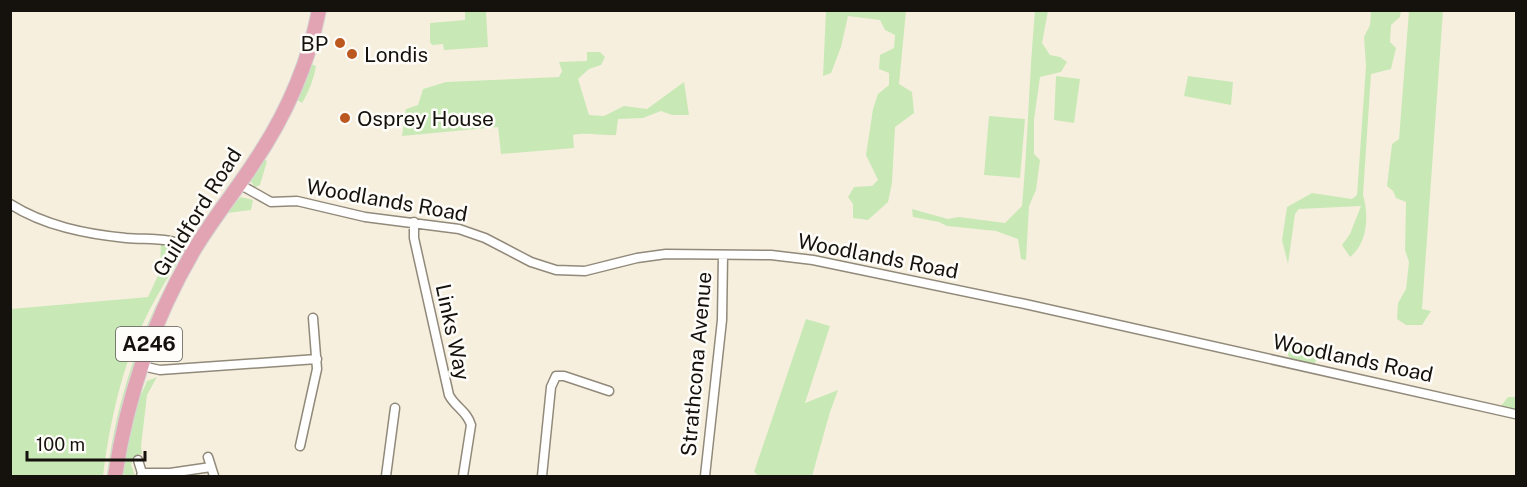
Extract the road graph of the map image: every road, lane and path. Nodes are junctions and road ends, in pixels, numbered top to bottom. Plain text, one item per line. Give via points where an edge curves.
1 (319, 10) edge
2 (239, 184) junction
3 (10, 204) edge
4 (414, 222) junction
5 (195, 249) junction
6 (723, 255) junction
7 (313, 318) dead end
8 (317, 359) junction
9 (142, 366) junction
10 (609, 391) dead end
11 (395, 408) dead end
12 (1515, 414) edge
13 (300, 446) dead end
14 (208, 457) dead end
15 (138, 460) dead end
16 (212, 472) edge
17 (142, 475) edge
18 (115, 477) edge
19 (386, 477) edge
20 (463, 477) edge
21 (542, 477) edge
22 (705, 477) edge

1 - 2 main road, Guildford Road / A246 via 307,58 286,108
2 - 4 street, Woodlands Road via 271,202 297,201 365,217
2 - 5 main road, Guildford Road / A246
3 - 5 street via 29,215 96,235 174,240
4 - 6 street, Woodlands Road via 472,233 556,270 585,271 649,256
4 - 20 street, Links Way via 414,238 449,395 469,416 471,425
5 - 9 main road, Guildford Road / A246 via 156,324
6 - 12 street, Woodlands Road via 813,260
6 - 22 street, Strathcona Avenue via 722,320
7 - 8 street
8 - 9 street via 160,370
8 - 13 street
9 - 18 main road, Guildford Road / A246
10 - 21 street via 556,376 551,387
11 - 19 street
14 - 16 street
15 - 17 street
16 - 17 street

